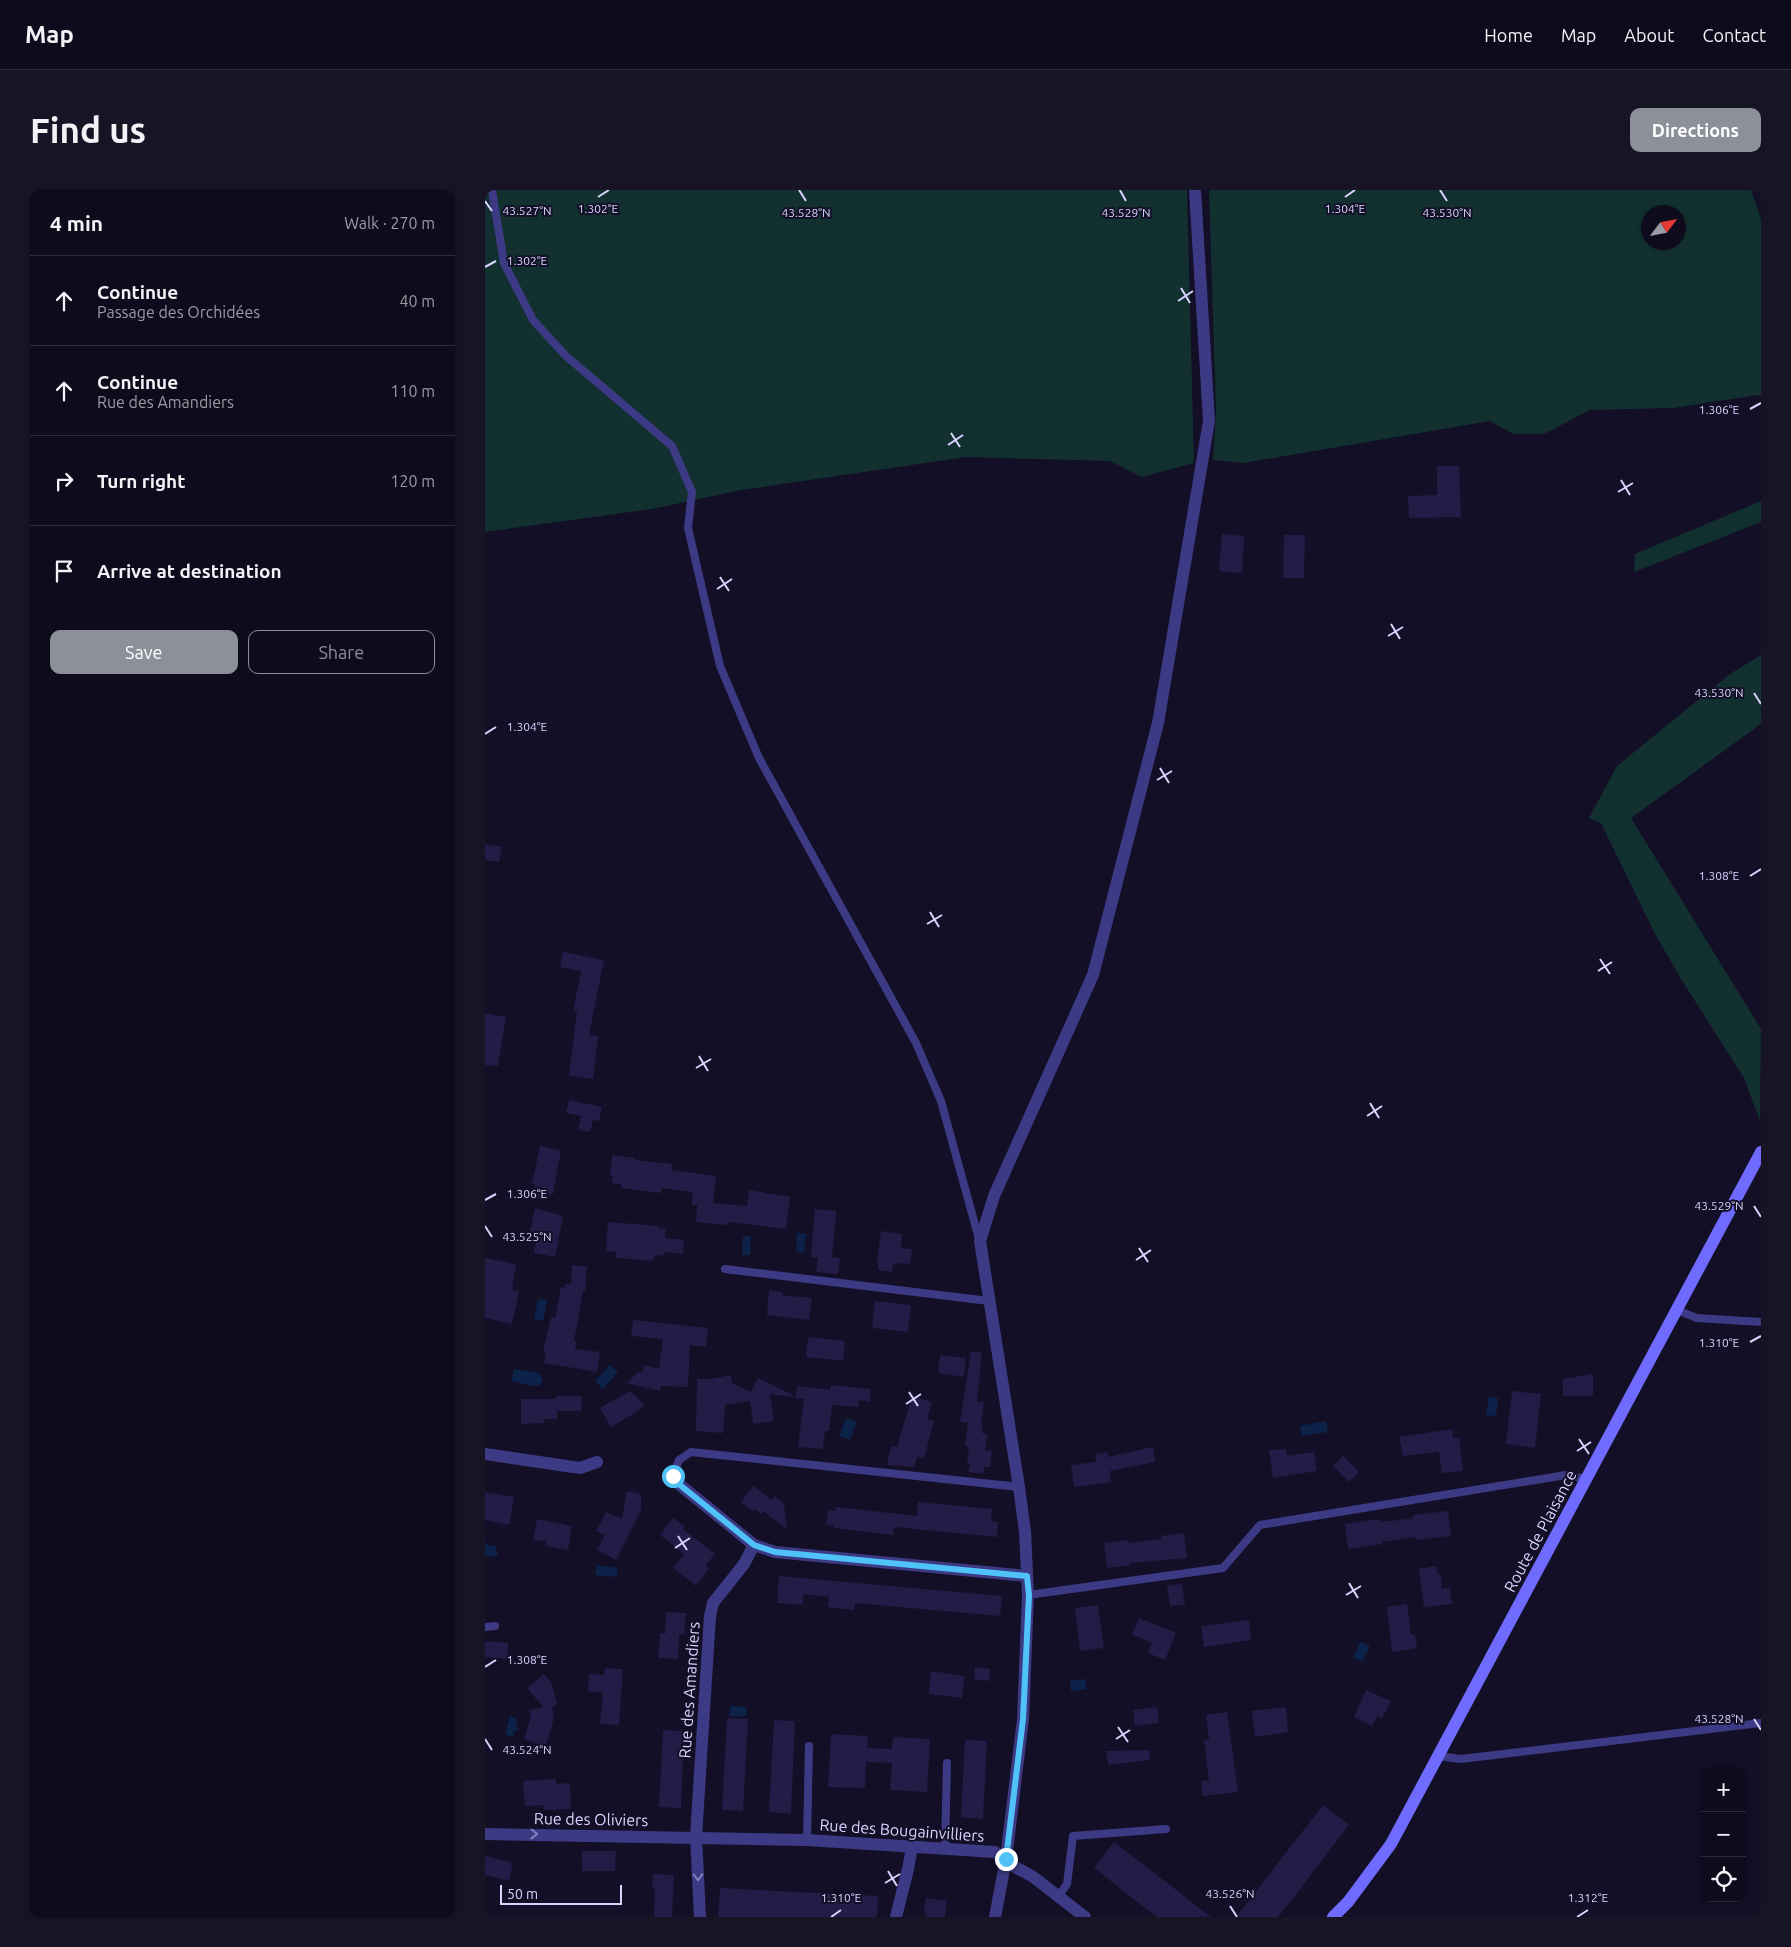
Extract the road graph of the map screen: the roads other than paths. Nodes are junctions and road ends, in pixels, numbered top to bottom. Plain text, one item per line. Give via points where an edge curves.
1 (491, 190) edge
2 (1195, 190) edge
3 (1761, 1152) edge
4 (980, 1241) junction
5 (725, 1269) dead end
6 (989, 1301) junction
7 (1676, 1310) junction
8 (1761, 1322) edge
9 (485, 1454) edge
10 (597, 1462) dead end
11 (673, 1476) joint
12 (1586, 1479) junction
13 (1019, 1487) junction
14 (754, 1545) junction
15 (1027, 1576) junction
16 (1029, 1595) junction
17 (485, 1626) edge
18 (495, 1626) dead end
19 (1761, 1723) edge
20 (809, 1746) dead end
21 (1438, 1756) junction
22 (947, 1763) dead end
23 (1166, 1829) dead end
24 (485, 1834) edge
25 (696, 1837) junction
26 (807, 1840) junction
27 (912, 1847) junction
28 (945, 1849) junction
29 (1006, 1859) junction
30 (1058, 1897) junction
31 (700, 1917) edge
32 (895, 1917) edge
33 (995, 1917) edge
34 (1085, 1917) edge
35 (1333, 1917) edge

1 - 4 lane via 504,263 533,320 566,356 672,446 692,492 689,528 720,666 759,758 916,1043 941,1101
2 - 4 street via 1209,421 1158,723 1093,975 995,1196
3 - 7 main road, Route de Plaisance
4 - 6 street
5 - 6 lane
6 - 13 street
7 - 8 lane via 1697,1318
7 - 12 main road, Route de Plaisance
9 - 10 street via 581,1468
11 - 13 lane via 679,1460 691,1452
11 - 14 street
12 - 16 lane via 1566,1475 1260,1525 1223,1568
12 - 21 main road, Route de Plaisance
13 - 15 street
14 - 15 street via 775,1552
14 - 25 street, Rue des Amandiers via 744,1564 713,1603 710,1616
15 - 16 street
16 - 29 street via 1023,1719
17 - 18 lane
19 - 21 lane via 1461,1760
20 - 26 lane
21 - 35 main road, Route de Plaisance via 1391,1844
22 - 28 lane
23 - 30 lane via 1073,1836 1067,1884
24 -> 25 street, Rue des Oliviers
25 - 26 street, Rue des Bougainvilliers
25 -> 31 street, Rue des Amandiers
26 - 27 street, Rue des Bougainvilliers
27 - 28 street, Rue des Bougainvilliers
27 - 32 street
28 - 29 street, Rue des Bougainvilliers via 995,1852
29 - 30 street, Rue des Bougainvilliers
29 - 33 street
30 - 34 street, Rue des Bougainvilliers

